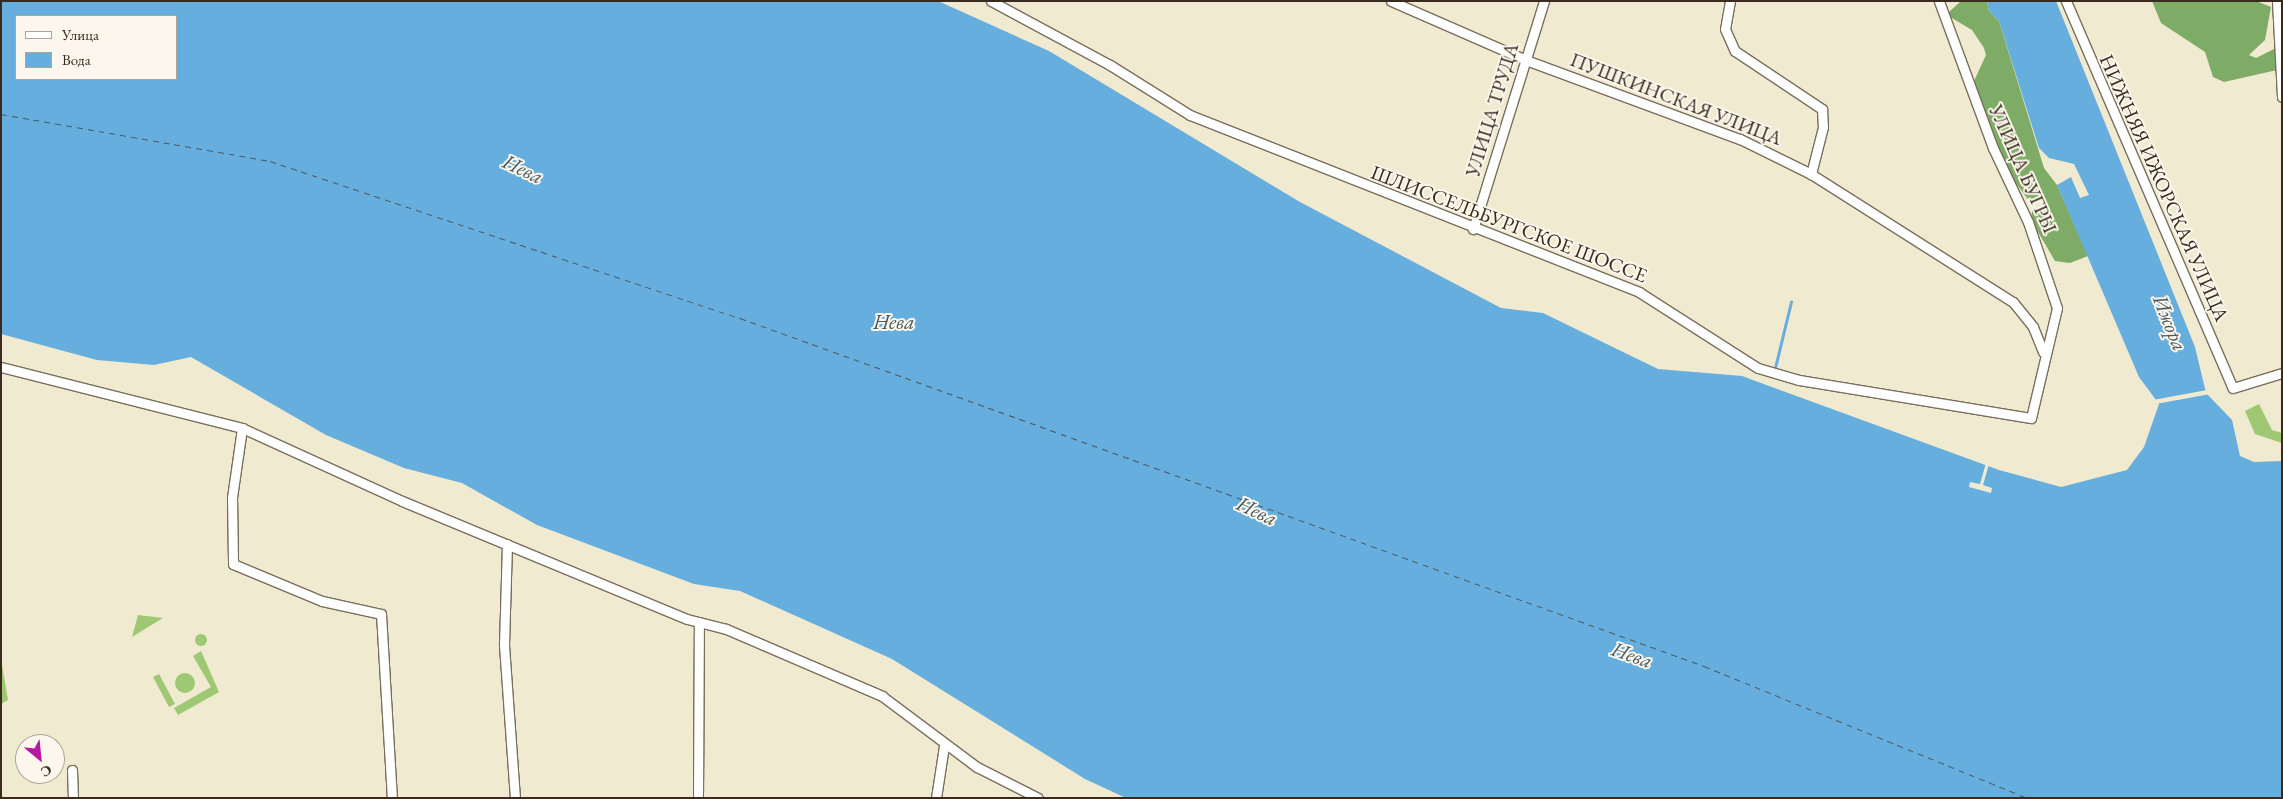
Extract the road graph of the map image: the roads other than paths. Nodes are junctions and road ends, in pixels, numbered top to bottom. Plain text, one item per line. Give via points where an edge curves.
1 (991, 1) edge
2 (1391, 1) edge
3 (1544, 1) edge
4 (1730, 1) edge
5 (1938, 1) edge
6 (2066, 1) edge
7 (2277, 1) edge
8 (1526, 60) junction
9 (2282, 97) edge
10 (1811, 174) junction
11 (1473, 229) junction
12 (2043, 352) junction
13 (1, 367) edge
14 (2282, 373) edge
15 (2031, 418) joint
16 (242, 428) junction
17 (507, 544) junction
18 (699, 622) junction
19 (944, 746) junction
20 (72, 770) dead end
21 (73, 798) edge
22 (392, 798) edge
23 (515, 798) edge
24 (698, 798) edge
25 (936, 798) edge
26 (1038, 798) edge

1 - 11 street, ШЛИССЕЛЬБУРГСКОЕ ШОССЕ via 1110,65 1190,115
2 - 8 street, ПУШКИНСКАЯ УЛИЦА
3 - 8 street, УЛИЦА ТРУДА
4 - 10 street via 1726,29 1735,51 1822,110 1823,127
5 - 12 street, УЛИЦА БУГРЫ via 1965,80 2047,272 2057,308
6 - 14 street, НИЖНЯЯ ИЖОРСКАЯ УЛИЦА via 2233,388
7 - 9 street
8 - 10 street, ПУШКИНСКАЯ УЛИЦА via 1740,139
8 - 11 street, УЛИЦА ТРУДА
10 - 12 street, ПУШКИНСКАЯ УЛИЦА via 2013,302 2033,327
11 - 15 street, ШЛИССЕЛЬБУРГСКОЕ ШОССЕ via 1652,298 1758,368 1799,380
12 - 15 street, УЛИЦА БУГРЫ
13 - 16 street
16 - 17 street
16 - 22 street via 232,497 233,564 322,601 380,614
17 - 18 street
17 - 23 street via 504,645
18 - 19 street via 726,629 882,696
18 - 24 street
19 - 25 street
19 - 26 street
20 - 21 street

